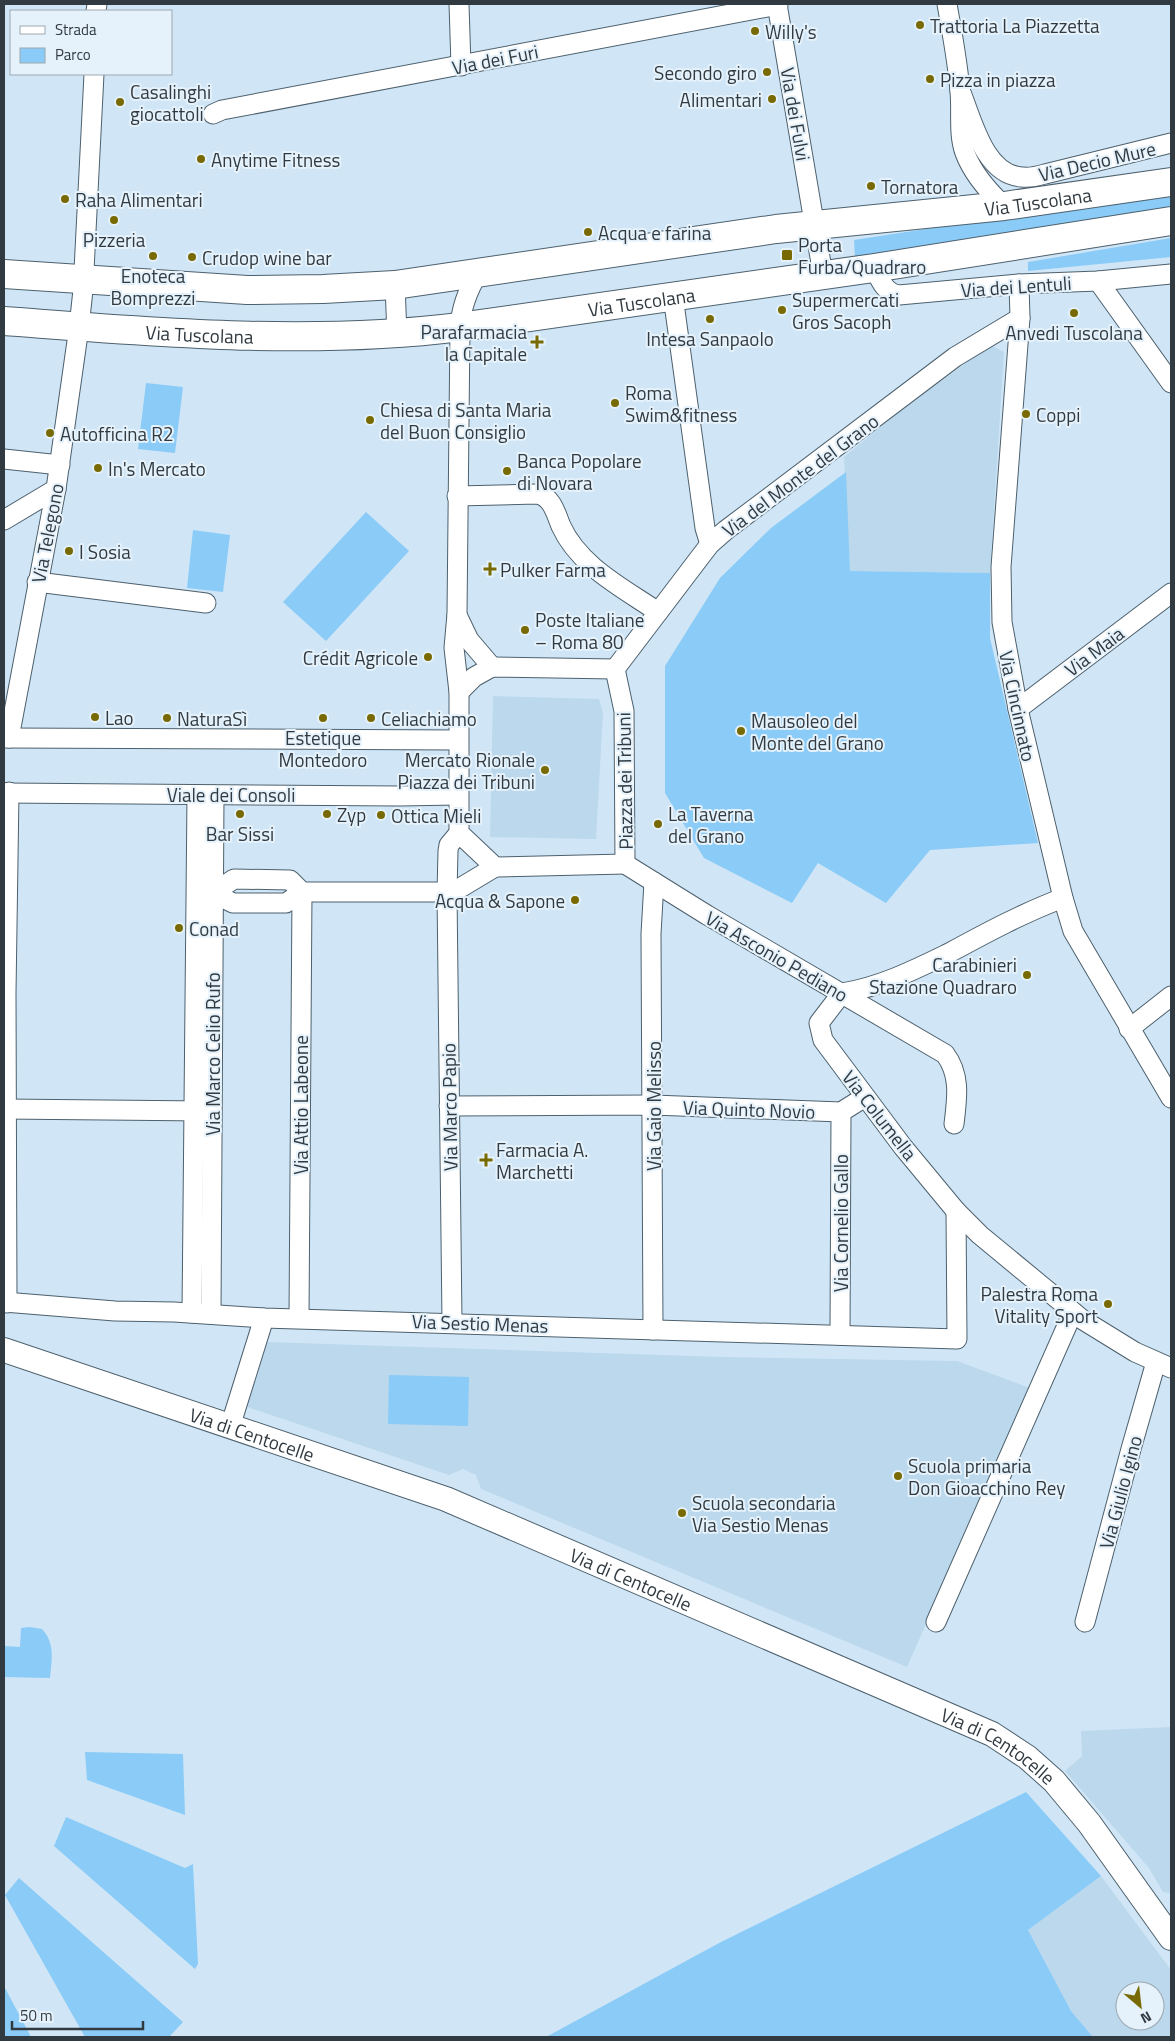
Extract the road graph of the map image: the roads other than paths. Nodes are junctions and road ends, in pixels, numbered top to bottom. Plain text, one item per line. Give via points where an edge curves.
1 (459, 4) edge
2 (778, 4) edge
3 (946, 4) edge
4 (461, 66) junction
5 (94, 75) edge
6 (960, 90) junction
7 (213, 114) dead end
8 (1171, 144) edge
9 (1171, 182) edge
10 (1004, 206) junction
11 (1171, 221) edge
12 (814, 225) junction
13 (874, 268) junction
14 (478, 273) junction
15 (4, 274) edge
16 (1171, 274) edge
17 (823, 275) junction
18 (84, 279) junction
19 (1098, 281) junction
20 (1019, 284) junction
21 (395, 285) junction
22 (673, 296) junction
23 (1020, 318) junction
24 (4, 322) edge
25 (79, 327) junction
26 (460, 327) junction
27 (397, 334) junction
28 (1171, 383) edge
29 (4, 459) edge
30 (60, 465) junction
31 (56, 489) junction
32 (457, 496) junction
33 (4, 520) edge
34 (710, 544) junction
35 (37, 582) junction
36 (1171, 593) edge
37 (206, 604) dead end
38 (658, 612) junction
39 (457, 614) junction
40 (492, 667) junction
41 (615, 669) junction
42 (459, 692) junction
43 (1018, 709) junction
44 (6, 738) edge
45 (458, 740) junction
46 (6, 792) edge
47 (205, 795) junction
48 (458, 795) junction
49 (459, 833) junction
50 (625, 864) junction
51 (495, 867) junction
52 (654, 882) junction
53 (6, 890) edge
54 (302, 892) junction
55 (447, 892) junction
56 (205, 893) junction
57 (1063, 898) junction
58 (5, 993) edge
59 (842, 993) junction
60 (1171, 996) edge
61 (1129, 1029) junction
62 (865, 1097) junction
63 (1171, 1098) edge
64 (653, 1105) junction
65 (449, 1106) junction
66 (6, 1109) edge
67 (203, 1111) junction
68 (840, 1112) junction
69 (954, 1124) dead end
70 (956, 1211) junction
71 (5, 1303) edge
72 (1073, 1312) junction
73 (192, 1313) junction
74 (211, 1314) junction
75 (264, 1318) junction
76 (299, 1318) junction
77 (452, 1322) junction
78 (653, 1330) junction
79 (840, 1335) junction
80 (4, 1350) edge
81 (1164, 1365) edge
82 (230, 1427) junction
83 (936, 1622) dead end
84 (1085, 1622) dead end
85 (1171, 1938) edge

1 - 4 street
2 - 4 street, Via dei Furi
2 - 12 street, Via dei Fulvi
3 - 6 street
4 - 7 street, Via dei Furi
5 - 18 street, Via Telegono
6 - 8 street, Via Decio Mure via 995,166 1014,176 1028,177
6 - 10 street via 965,153 975,173
9 - 10 main road, Via Tuscolana
10 - 12 main road, Via Tuscolana
11 - 13 main road, Via Tuscolana
12 - 14 main road, Via Tuscolana
12 - 17 street
13 - 17 main road, Via Tuscolana
13 - 20 street, Via dei Lentuli via 885,287 899,295
14 - 21 main road, Via Tuscolana
14 - 26 street via 463,306
15 - 18 main road, Via Tuscolana
16 - 19 street, Via dei Lentuli
17 - 22 main road, Via Tuscolana
18 - 21 main road, Via Tuscolana via 247,290
18 - 25 street, Via Telegono
19 - 20 street, Via dei Lentuli
19 - 28 street
20 - 23 street, Via Cincinnato
21 - 27 street
22 - 26 main road, Via Tuscolana
22 - 34 street via 705,532
23 - 34 street, Via del Monte del Grano via 955,357 759,503
23 - 43 street, Via Cincinnato via 1000,594
24 - 25 main road, Via Tuscolana
25 - 27 main road, Via Tuscolana via 266,336
25 - 30 street, Via Telegono
26 - 27 main road, Via Tuscolana
26 - 32 street
29 - 30 street
30 - 31 street, Via Telegono
31 - 33 street
31 - 35 street, Via Telegono
32 - 38 street via 545,496 567,539 582,557
32 - 39 street
34 - 38 street, Via del Monte del Grano
35 - 37 street
35 - 44 street, Via Telegono
36 - 43 street, Via Maia
38 - 41 street, Via del Monte del Grano
39 - 40 street via 469,640
39 - 42 street via 454,648
40 - 41 street
40 - 42 street via 474,677
41 - 50 street, Piazza dei Tribuni via 624,711
42 - 45 street
43 - 57 street, Via Cincinnato
44 - 45 street
45 - 48 street
46 - 47 street, Viale dei Consoli
46 - 53 street
47 - 48 street, Viale dei Consoli
47 - 56 street, Via Marco Celio Rufo
48 - 49 street
49 - 51 street
49 - 55 street, Via Marco Papio via 449,845
50 - 51 street, Piazza dei Tribuni
50 - 52 street, Via Asconio Pediano
51 - 55 street
52 - 59 street, Via Asconio Pediano
52 - 64 street, Via Gaio Melisso
53 - 58 street
54 - 55 street
54 - 56 street via 290,880 234,879
54 - 76 street, Via Attio Labeone
55 - 65 street, Via Marco Papio
56 - 67 street, Via Marco Celio Rufo
57 - 59 street via 1034,909 901,976 873,987
57 - 61 street, Via Cincinnato via 1074,935
58 - 66 street
59 - 62 street, Via Columella via 819,1023 823,1040
59 - 69 street, Via Asconio Pediano via 945,1054 957,1080
60 - 61 street
61 - 63 street, Via Cincinnato
62 - 68 street, Via Quinto Novio
62 - 70 street, Via Columella
64 - 65 street, Via Quinto Novio
64 - 68 street, Via Quinto Novio
64 - 78 street, Via Gaio Melisso
65 - 77 street, Via Marco Papio
66 - 67 street
66 - 71 street
67 - 73 street, Via Marco Celio Rufo
67 - 74 street, Via Marco Celio Rufo
68 - 79 street, Via Cornelio Gallo
70 - 72 street, Via Columella
70 - 79 street, Via Sestio Menas via 956,1339
71 - 73 street, Via Sestio Menas
72 - 81 street, Via Columella via 1110,1338
72 - 83 street
73 - 74 street, Via Sestio Menas
74 - 75 street, Via Sestio Menas
75 - 76 street, Via Sestio Menas
75 - 82 street
76 - 77 street, Via Sestio Menas
77 - 78 street, Via Sestio Menas
78 - 79 street, Via Sestio Menas
80 - 82 street, Via di Centocelle
81 - 84 street, Via Giulio Igino via 1131,1449
82 - 85 street, Via di Centocelle via 446,1499 992,1734 1028,1757 1054,1781 1089,1823

